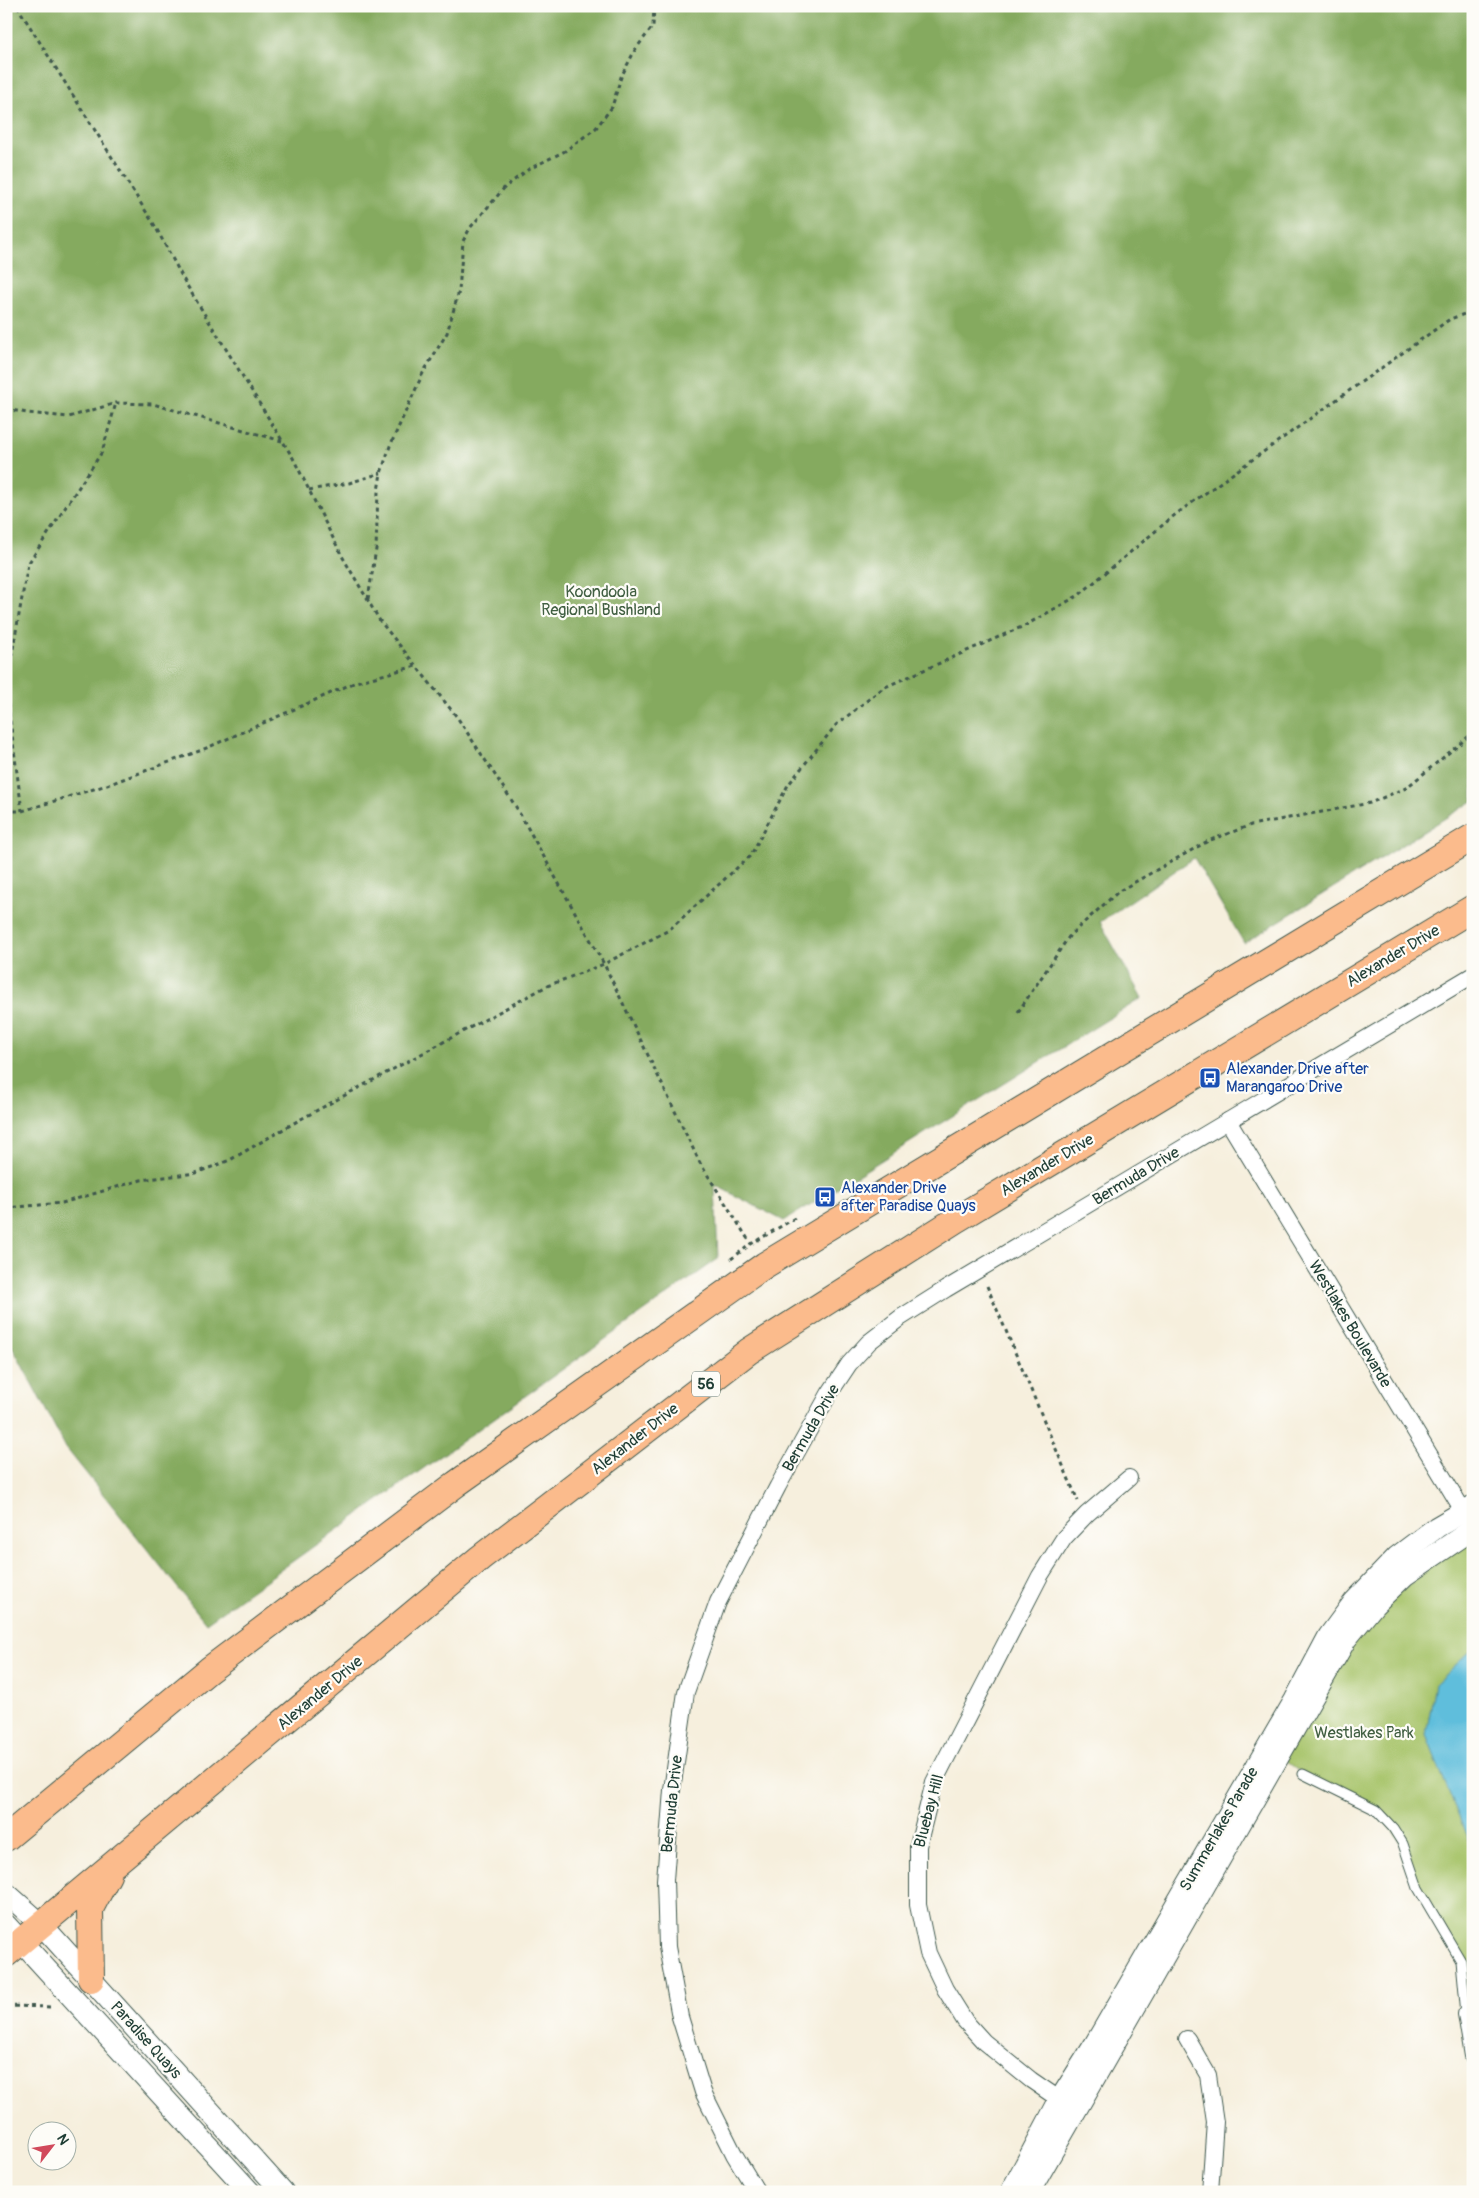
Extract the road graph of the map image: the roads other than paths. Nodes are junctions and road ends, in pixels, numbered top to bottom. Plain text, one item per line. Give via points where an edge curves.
1 (1473, 836) edge
2 (1473, 908) edge
3 (1473, 975) edge
4 (1228, 1121) junction
5 (1130, 1478) dead end
6 (1470, 1518) edge
7 (1303, 1774) dead end
8 (6, 1838) edge
9 (115, 1863) junction
10 (6, 1893) edge
11 (41, 1924) junction
12 (11, 1940) edge
13 (91, 1979) junction
14 (1466, 2014) joint
15 (1187, 2040) dead end
16 (1473, 2056) edge
17 (1067, 2105) junction
18 (250, 2192) edge
19 (283, 2192) edge
20 (757, 2192) edge
21 (1011, 2192) edge
22 (1029, 2192) edge
23 (1210, 2192) edge

1 - 8 main road via 765,1265 456,1484 240,1646
2 - 9 main road, Alexander Drive / 56 via 966,1214 749,1351 480,1558
3 - 4 street, Bermuda Drive
4 - 6 street, Westlakes Boulevarde
4 - 20 street, Bermuda Drive via 900,1318 869,1342 829,1394 718,1602 686,1692 672,1790 665,1880 667,1947 680,2016 703,2092
5 - 17 street, Bluebay Hill via 1064,1538 1040,1576 942,1764 934,1782 918,1846 918,1905 928,1953 945,1989 984,2042
6 - 17 street, Summerlakes Parade via 1374,1605 1346,1639
7 - 14 lane via 1376,1810 1393,1828 1403,1844 1418,1888 1462,1961
9 - 11 main road, Alexander Drive / 56
9 - 13 main road via 90,1909
10 - 11 street, Paradise Quays
11 - 12 main road, Alexander Drive / 56
11 - 13 street, Paradise Quays
12 - 18 street, Paradise Quays
13 - 19 street, Paradise Quays
14 - 16 street
15 - 23 street via 1208,2075 1215,2122
17 - 21 street, Summerlakes Parade
17 - 22 street, Summerlakes Parade

